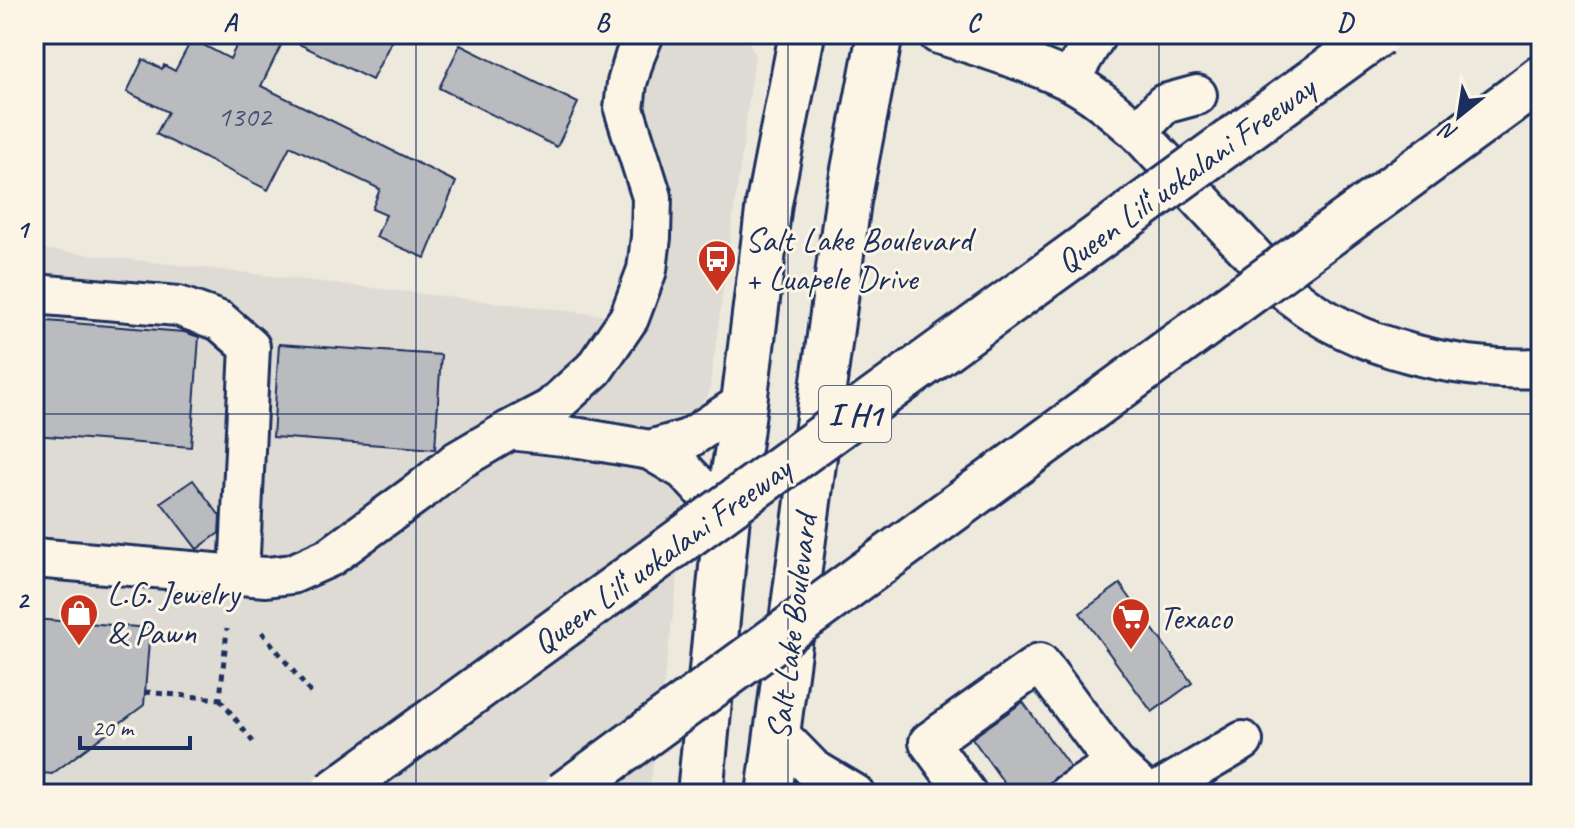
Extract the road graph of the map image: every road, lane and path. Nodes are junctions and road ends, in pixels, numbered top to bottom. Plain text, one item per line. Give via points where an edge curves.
1 (644, 34) edge
2 (802, 34) edge
3 (880, 34) edge
4 (938, 34) edge
5 (1097, 34) edge
6 (1378, 34) edge
7 (1069, 81) junction
8 (1528, 88) edge
9 (1197, 95) dead end
10 (1138, 132) junction
11 (34, 294) edge
12 (1541, 368) edge
13 (744, 402) junction
14 (510, 430) junction
15 (650, 450) junction
16 (727, 516) junction
17 (34, 558) edge
18 (239, 575) junction
19 (227, 629) dead end
20 (262, 632) dead end
21 (145, 692) dead end
22 (314, 697) dead end
23 (220, 699) junction
24 (777, 732) junction
25 (1243, 741) dead end
26 (253, 742) dead end
27 (1115, 764) junction
28 (332, 794) edge
29 (564, 794) edge
30 (700, 794) edge
31 (769, 794) edge
32 (855, 794) edge
33 (967, 794) edge
34 (1068, 794) edge
35 (1150, 794) edge

1 - 14 street via 624,109 652,197 647,270 629,318 594,369 550,409
2 - 13 main road via 769,203
3 - 24 main road, Salt Lake Boulevard via 848,201
4 - 7 street
5 - 7 street
6 - 28 main road, Queen Liliʻuokalani Freeway / I H1, bridge
7 - 10 street
8 - 29 main road, bridge
9 - 10 street via 1164,104
10 - 12 street via 1291,296 1334,324 1410,353 1490,367
11 - 18 street via 178,306 220,321 250,347
13 - 15 street via 688,439
13 - 16 main road
14 - 15 street
14 - 18 street via 457,461 330,557 292,574
15 - 16 street via 684,470
16 - 30 main road
17 - 18 street
19 - 23 path
20 - 22 path
21 - 23 path
23 - 26 path
24 - 31 main road, Salt Lake Boulevard
24 - 32 street via 813,769
25 - 35 street
27 - 33 street via 1040,663 929,742
27 - 34 street
27 - 35 street

